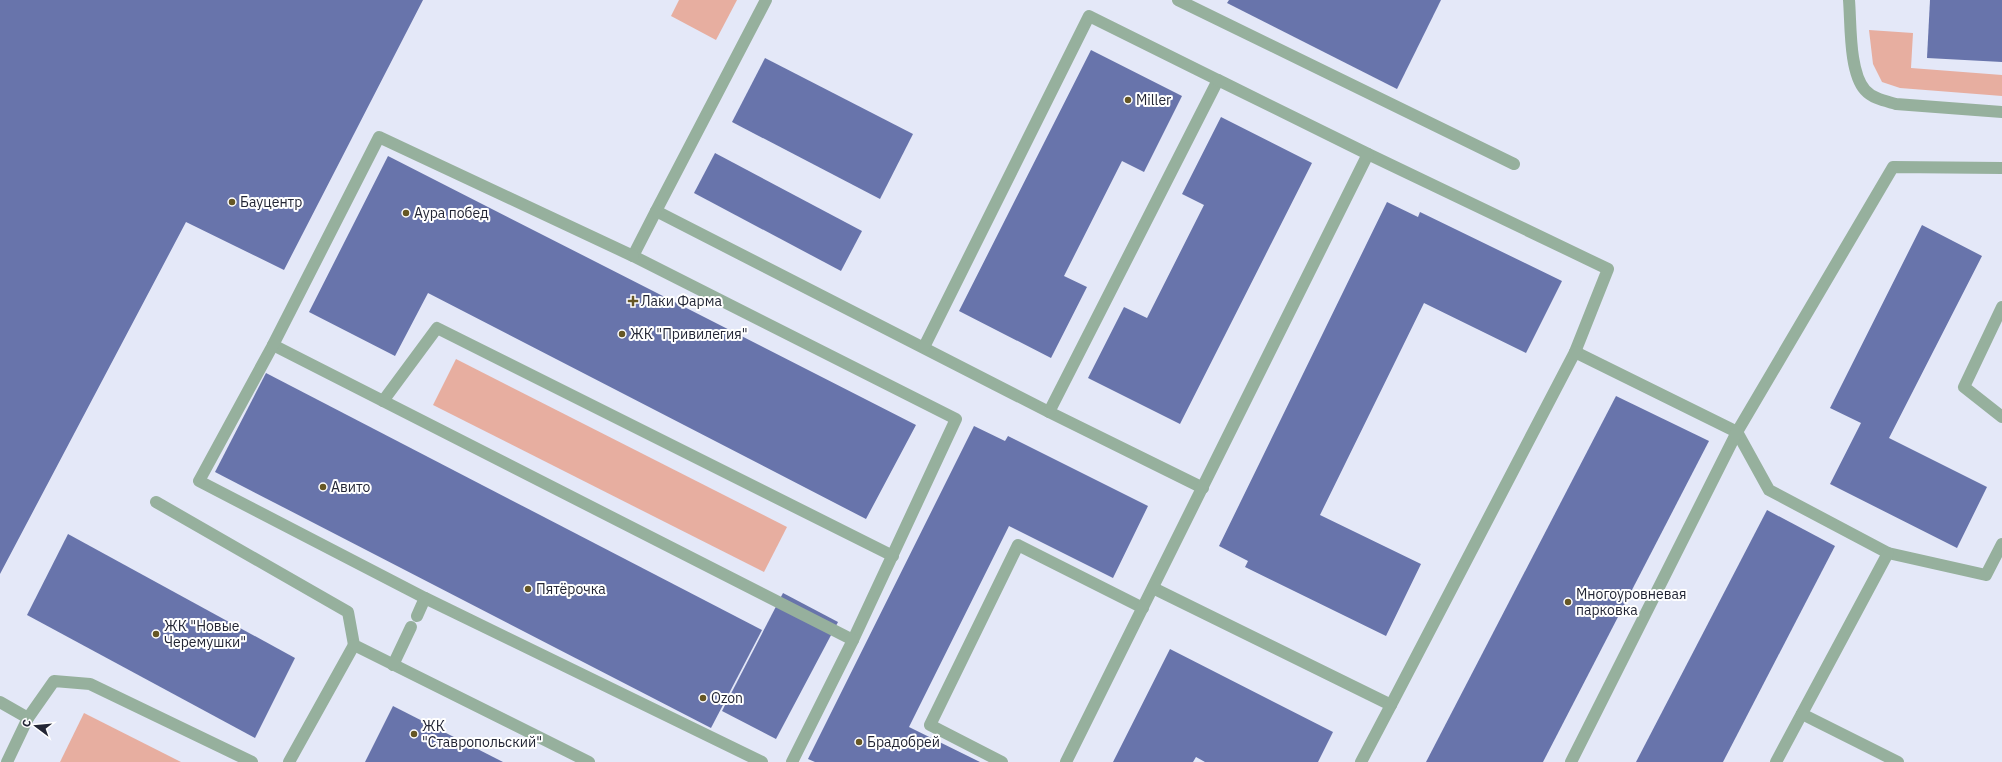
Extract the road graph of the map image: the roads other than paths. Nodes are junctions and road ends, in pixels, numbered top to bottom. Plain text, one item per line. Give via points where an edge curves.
1 (766, 0) edge
2 (1178, 0) edge
3 (1849, 0) edge
4 (1218, 80) junction
5 (2002, 112) edge
6 (1368, 154) junction
7 (1514, 164) dead end
8 (2002, 168) edge
9 (656, 211) junction
10 (632, 256) junction
11 (2002, 307) edge
12 (273, 345) junction
13 (924, 347) junction
14 (1575, 352) junction
15 (384, 401) junction
16 (1049, 412) junction
17 (2002, 417) edge
18 (1737, 432) junction
19 (1203, 488) junction
20 (156, 502) dead end
21 (2002, 544) edge
22 (1888, 553) junction
23 (893, 556) junction
24 (1153, 588) junction
25 (425, 598) junction
26 (1143, 608) junction
27 (417, 616) dead end
28 (411, 627) dead end
29 (853, 640) junction
30 (354, 645) junction
31 (393, 665) junction
32 (0, 702) edge
33 (1391, 705) junction
34 (1802, 714) junction
35 (28, 718) junction
36 (7, 762) edge
37 (252, 762) edge
38 (289, 762) edge
39 (589, 762) edge
40 (762, 762) edge
41 (792, 762) edge
42 (1002, 762) edge
43 (1066, 762) edge
44 (1361, 762) edge
45 (1571, 762) edge
46 (1776, 762) edge
47 (1898, 762) edge

1 - 9 lane
2 - 7 lane
3 - 5 lane via 1856,75 1866,90 1879,100 1896,104
4 - 6 lane
4 - 13 lane via 1089,16
4 - 16 lane
6 - 14 lane via 1608,269
6 - 19 lane
8 - 18 lane via 1893,167
9 - 10 lane
9 - 13 lane
10 - 12 lane via 379,137
10 - 23 lane via 956,420
11 - 17 lane via 1964,387
12 - 15 lane
12 - 25 lane via 199,481
13 - 16 lane
14 - 18 lane
14 - 33 lane
15 - 23 lane via 437,328
15 - 29 lane
16 - 19 lane
18 - 22 lane via 1769,490
18 - 45 lane
19 - 24 lane
20 - 30 lane via 348,612
21 - 22 lane via 1986,575
22 - 34 lane
23 - 29 lane
24 - 26 lane
24 - 33 lane
25 - 27 lane
25 - 40 lane
26 - 42 lane via 1018,545 930,725
26 - 43 lane
28 - 31 lane
29 - 41 lane
30 - 31 lane
30 - 38 lane
31 - 39 lane
32 - 35 lane
33 - 44 lane
34 - 46 lane
34 - 47 lane
35 - 36 lane
35 - 37 lane via 54,681 90,684

